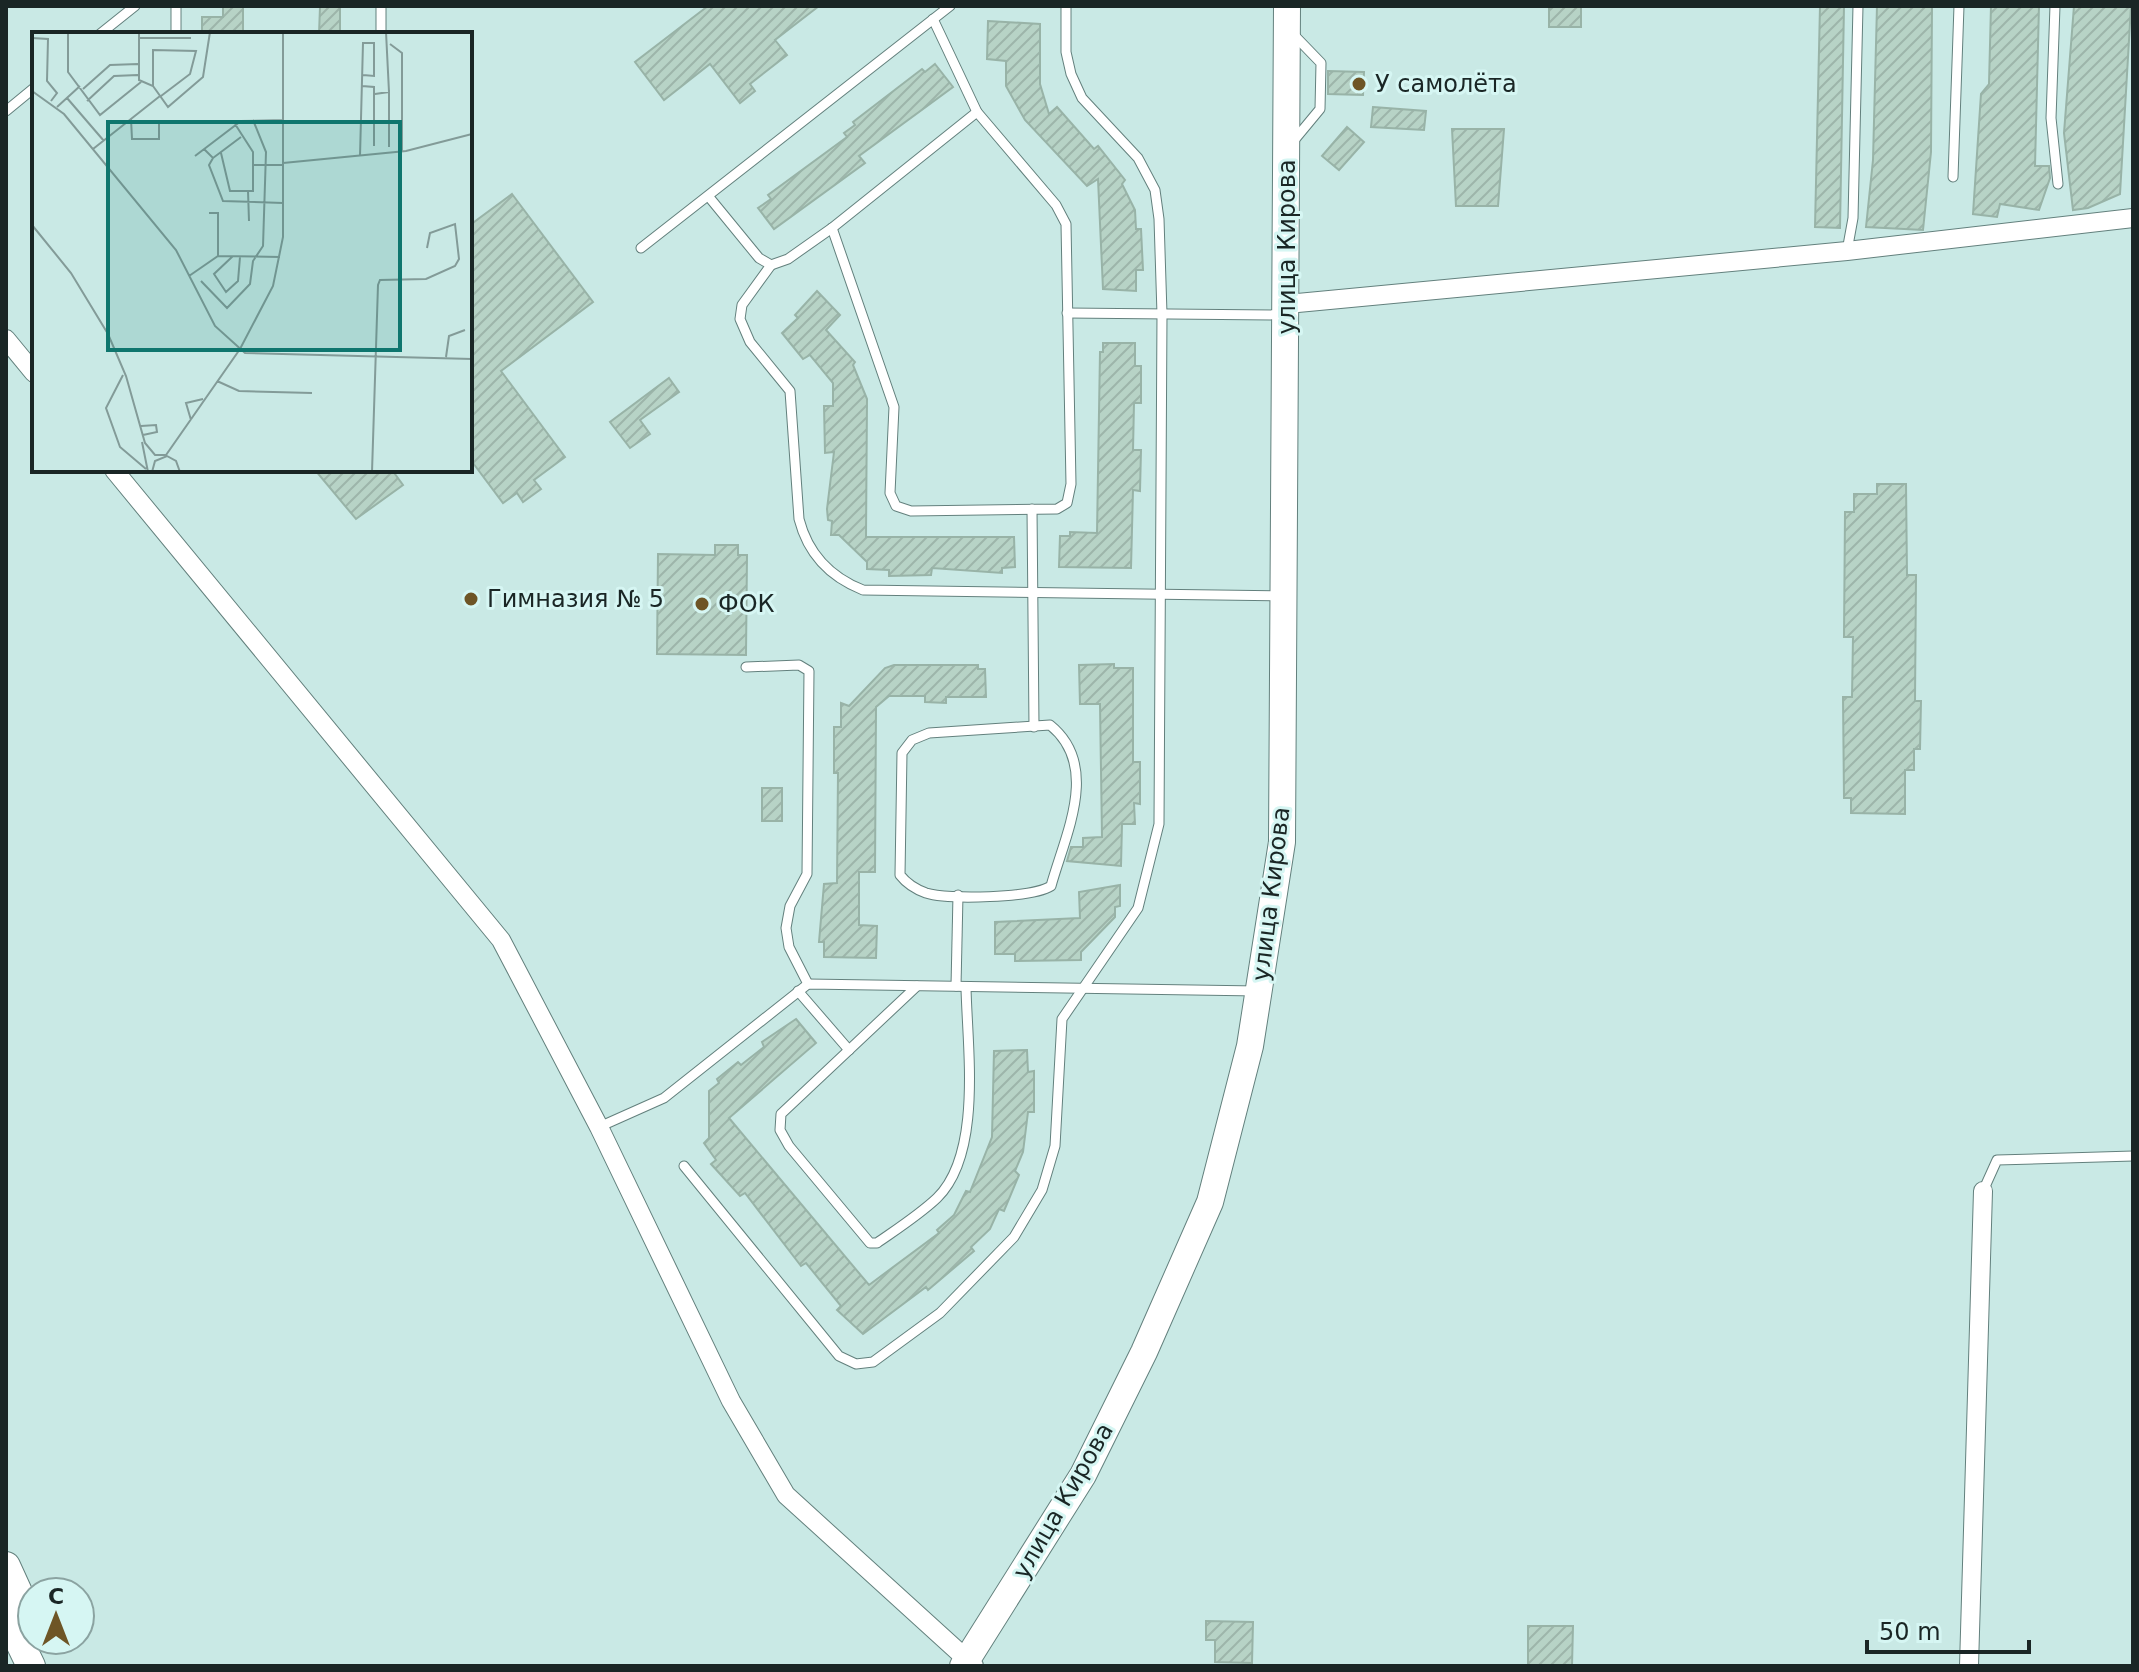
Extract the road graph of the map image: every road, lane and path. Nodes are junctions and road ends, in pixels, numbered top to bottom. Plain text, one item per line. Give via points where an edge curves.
1 (135, 6) edge
2 (176, 6) edge
3 (381, 6) edge
4 (950, 6) edge
5 (1066, 6) edge
6 (1858, 6) edge
7 (1959, 6) edge
8 (2055, 6) edge
9 (1287, 17) edge
10 (933, 19) junction
11 (102, 32) edge
12 (176, 32) edge
13 (381, 32) edge
14 (32, 90) edge
15 (6, 111) edge
16 (977, 112) junction
17 (1953, 177) dead end
18 (2058, 184) dead end
19 (709, 197) junction
20 (2133, 218) edge
21 (832, 228) junction
22 (641, 248) dead end
23 (1847, 251) junction
24 (771, 265) junction
25 (1287, 310) junction
26 (1067, 313) junction
27 (1162, 314) junction
28 (6, 339) edge
29 (32, 371) edge
30 (116, 472) edge
31 (1032, 509) junction
32 (1032, 592) junction
33 (1161, 594) junction
34 (1284, 596) junction
35 (746, 667) dead end
36 (1034, 727) junction
37 (958, 895) junction
38 (808, 984) junction
39 (917, 986) junction
40 (961, 987) junction
41 (1082, 989) junction
42 (798, 991) junction
43 (1259, 991) junction
44 (849, 1050) junction
45 (599, 1127) junction
46 (2133, 1156) edge
47 (684, 1166) dead end
48 (1983, 1191) joint
49 (6, 1566) edge
50 (16, 1588) edge
51 (6, 1614) edge
52 (968, 1664) edge
53 (31, 1666) edge
54 (1969, 1666) edge

1 - 11 lane
2 - 12 lane
3 - 13 lane
4 - 10 lane
5 - 27 lane via 1066,52 1082,98 1138,158 1155,190
6 - 23 lane via 1853,218
7 - 17 lane
8 - 18 lane via 2051,118
9 - 25 main road, улица Кирова
10 - 16 lane
10 - 19 lane
14 - 15 lane
16 - 21 lane
16 - 26 lane via 1066,224
19 - 22 lane
19 - 24 lane via 759,258
20 - 23 street
21 - 24 lane
21 - 31 lane via 894,407 890,493 896,506 911,511
23 - 25 street
24 - 32 lane via 742,305 740,319 750,342 790,391 799,519 804,538 828,571 863,590
25 - 27 lane
25 - 34 main road, улица Кирова
26 - 27 lane
26 - 31 lane via 1071,484 1067,503 1057,509
27 - 33 lane
28 - 29 street
30 - 45 street via 501,940
31 - 32 lane
32 - 33 lane
32 - 36 lane
33 - 34 lane
33 - 41 lane via 1159,824 1138,908
34 - 43 main road, улица Кирова via 1282,842
35 - 38 lane via 799,665 809,671 807,874 790,906 786,928 789,947
36 - 37 lane via 1050,725 1076,763 1078,792 1051,886 1037,894
36 - 37 lane via 929,733 912,740 902,753 900,875 929,894
37 - 40 lane
38 - 39 lane
38 - 42 lane
39 - 40 lane
39 - 44 lane
40 - 41 lane
40 - 44 lane via 966,1131 957,1169 938,1197 877,1243 870,1243 780,1130 781,1114
41 - 43 lane
41 - 47 lane via 1062,1019 1055,1146 1042,1190 1014,1237 940,1313 873,1362 856,1364 839,1356
42 - 44 lane
42 - 45 lane via 664,1098
43 - 52 main road, улица Кирова via 1210,1202 1083,1475
45 - 52 street via 731,1401 786,1495
46 - 48 lane via 1997,1160
48 - 54 street
49 - 50 main road
51 - 53 main road

